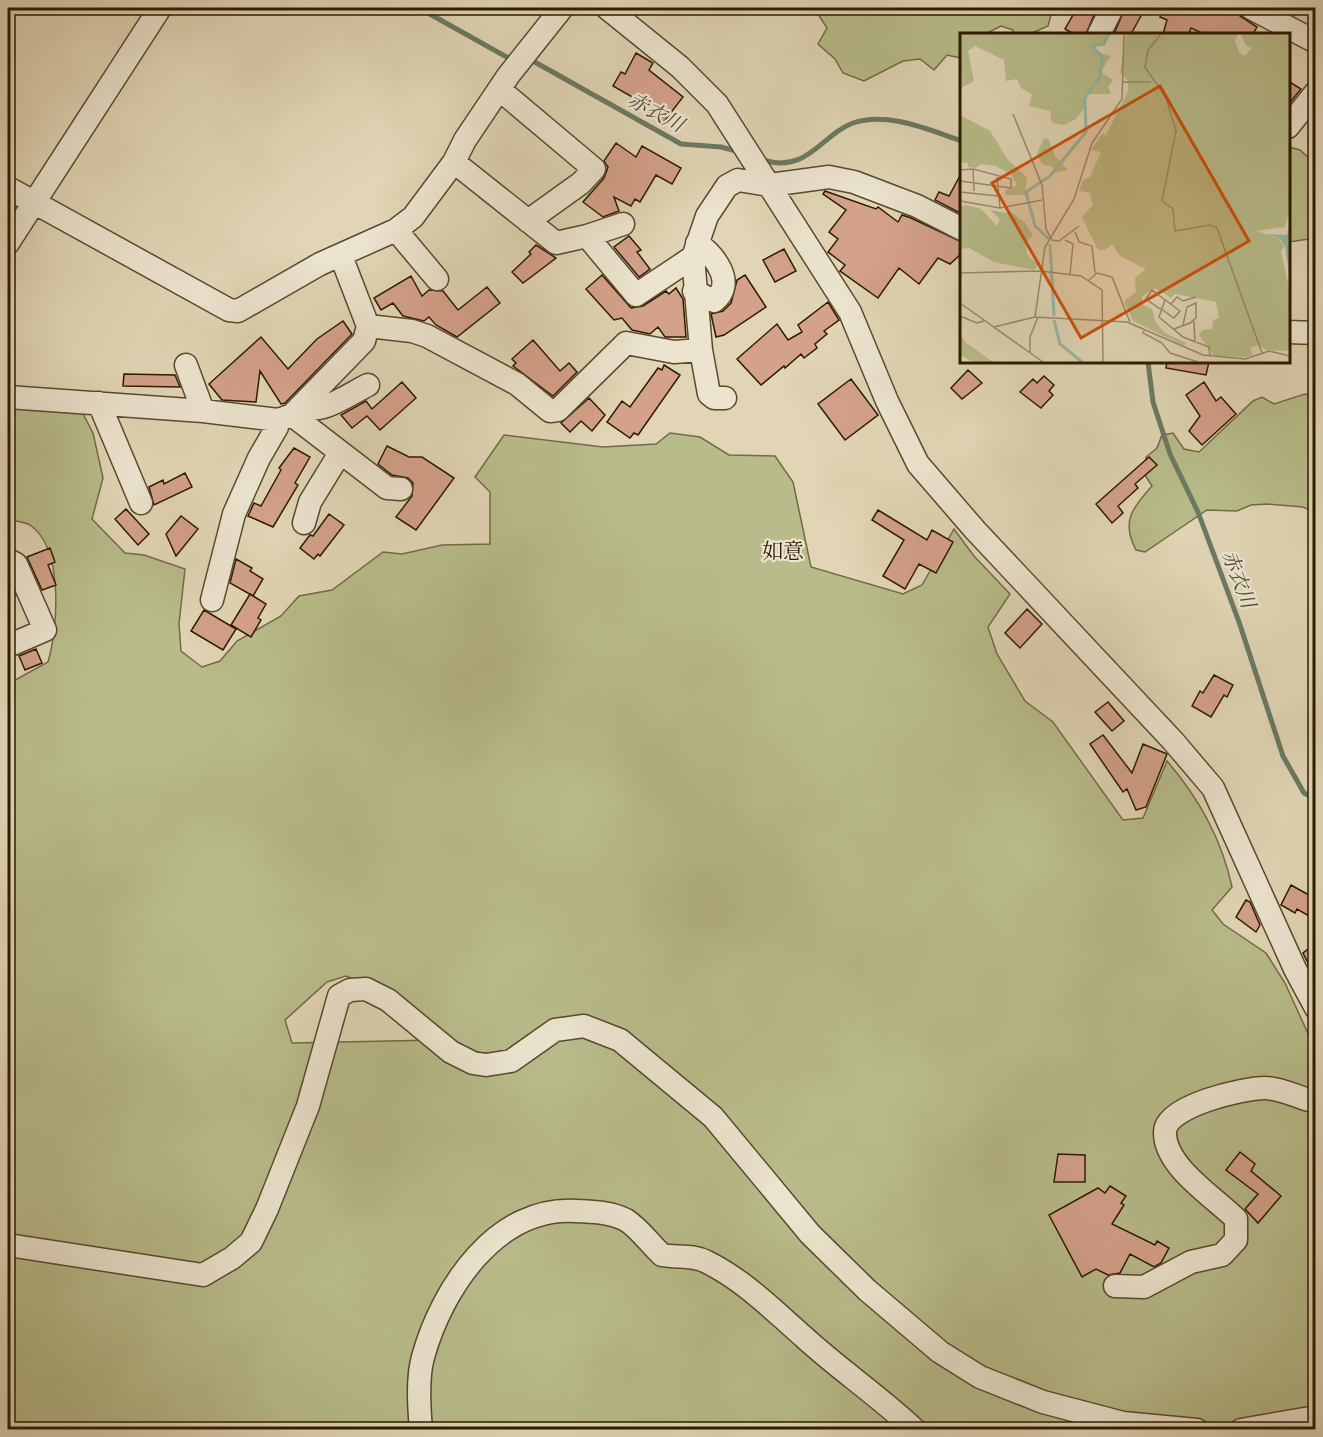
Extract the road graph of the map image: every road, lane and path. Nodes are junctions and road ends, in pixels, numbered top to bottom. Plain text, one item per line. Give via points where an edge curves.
1 (160, 8) edge
2 (561, 8) edge
3 (612, 8) edge
4 (1112, 8) edge
5 (1251, 8) edge
6 (1274, 20) edge
7 (1100, 33) edge
8 (1316, 42) edge
9 (499, 88) junction
10 (1316, 92) edge
11 (1290, 124) edge
12 (454, 162) junction
13 (770, 185) junction
14 (8, 188) edge
15 (33, 202) junction
16 (528, 221) junction
17 (623, 224) dead end
18 (960, 228) edge
19 (396, 230) junction
20 (587, 236) junction
21 (8, 243) edge
22 (695, 250) junction
23 (342, 256) junction
24 (437, 279) dead end
25 (368, 326) junction
26 (1290, 332) edge
27 (1316, 333) edge
28 (701, 350) junction
29 (186, 365) dead end
30 (368, 385) dead end
31 (8, 397) edge
32 (725, 398) dead end
33 (99, 403) junction
34 (203, 411) junction
35 (290, 414) junction
36 (340, 453) junction
37 (401, 489) dead end
38 (141, 503) dead end
39 (304, 523) dead end
40 (8, 560) edge
41 (212, 600) dead end
42 (8, 646) edge
43 (1316, 1008) edge
44 (1316, 1099) edge
45 (8, 1245) edge
46 (1115, 1286) dead end
47 (1316, 1417) edge
48 (421, 1430) edge
49 (915, 1430) edge
50 (1197, 1430) edge
51 (1241, 1430) edge

1 - 15 street
2 - 9 street
3 - 13 street via 717,104
4 - 7 street
5 - 6 street
6 - 8 street
9 - 12 street
9 - 16 street via 594,169
10 - 11 street
12 - 16 street
12 - 19 street via 419,210
13 - 18 street via 829,177 854,182
13 - 22 street via 738,180 727,186 711,208
13 - 43 street via 850,312 918,464 1213,788
14 - 15 street
15 - 21 street
15 - 23 street via 229,310 238,311 320,264
16 - 20 street via 556,243
17 - 20 street
19 - 23 street
19 - 24 street
20 - 22 street via 636,295
22 - 28 street via 694,291
23 - 25 street
25 - 28 street via 427,336 517,384 550,411 558,410 627,343 674,352
25 - 35 street via 364,341
26 - 27 street
28 - 32 street via 709,394
29 - 34 street
30 - 35 street via 323,408
31 - 33 street
33 - 34 street
33 - 38 street
34 - 35 street
35 - 36 street
35 - 41 street via 259,458 234,514
36 - 37 street via 387,488
36 - 39 street via 310,502
40 - 42 street via 16,564 45,630
44 - 46 street via 1267,1088 1246,1090 1179,1110 1169,1118 1165,1131 1169,1148 1188,1178 1236,1219 1236,1240 1222,1255 1191,1263 1144,1287
45 - 50 street via 203,1275 232,1258 251,1242 308,1106 339,996 350,990 366,989 388,1000 451,1052 473,1063 511,1061 555,1030 584,1026 620,1040 713,1117 810,1234 867,1290 940,1352 980,1377 1043,1402 1123,1424
47 - 51 street
48 - 49 street via 423,1357 447,1294 467,1268 510,1228 536,1215 569,1210 608,1214 627,1221 662,1255 707,1261 735,1278

